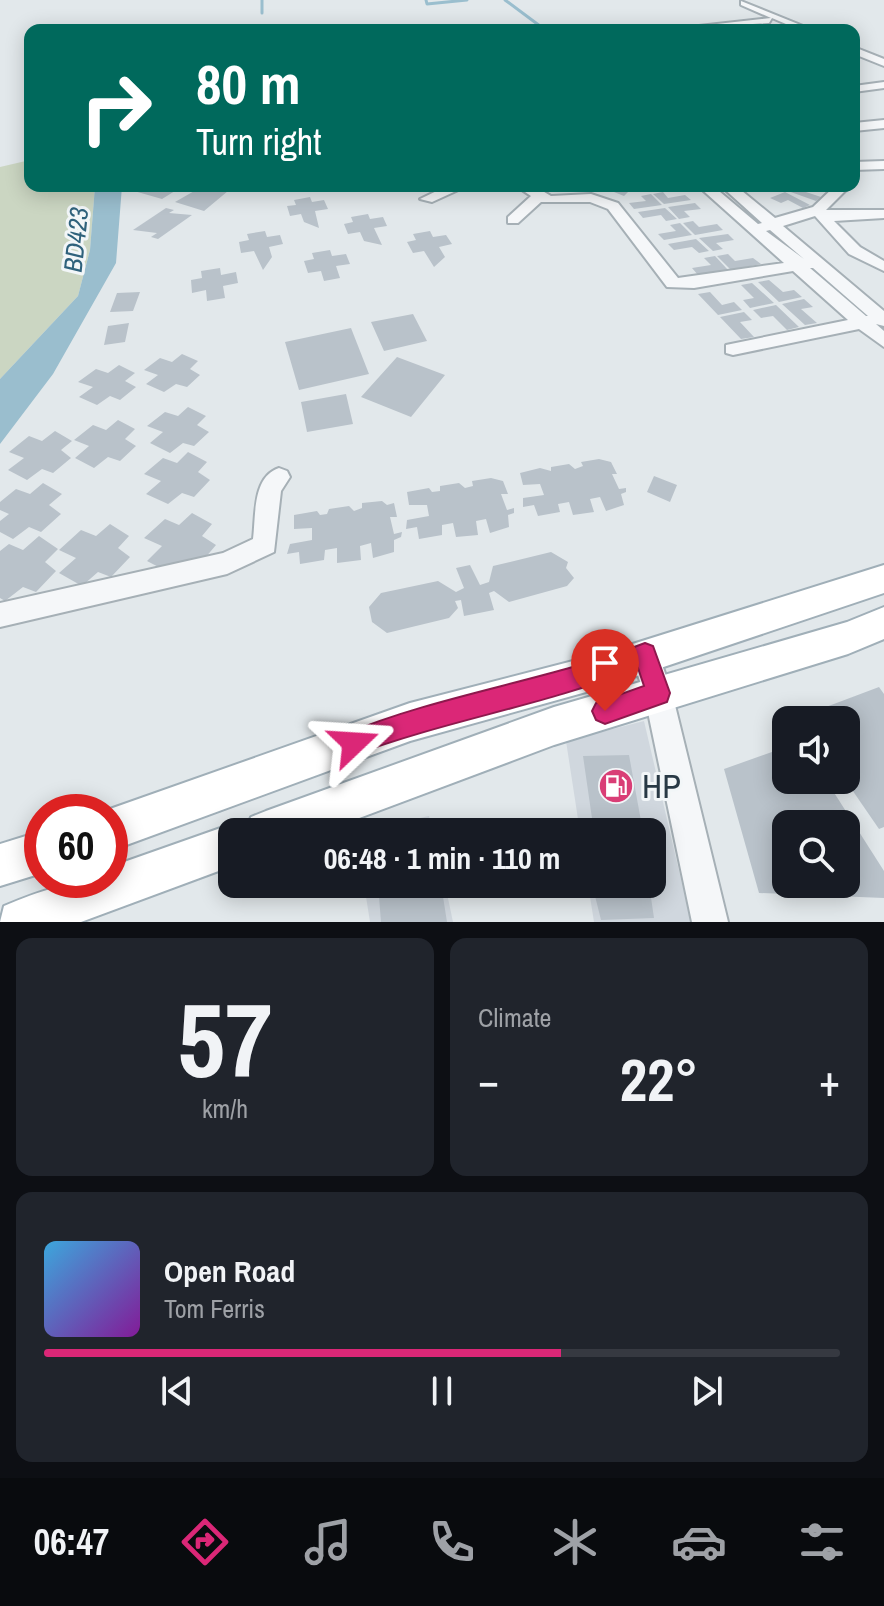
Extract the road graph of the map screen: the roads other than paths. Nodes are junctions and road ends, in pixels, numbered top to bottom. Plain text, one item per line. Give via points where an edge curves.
1 (744, 3) dead end
2 (769, 20) dead end
3 (729, 24) edge
4 (794, 24) edge
5 (860, 57) edge
6 (884, 63) edge
7 (884, 85) edge
8 (860, 88) edge
9 (884, 124) edge
10 (860, 126) edge
11 (884, 165) edge
12 (860, 166) edge
13 (445, 192) edge
14 (534, 192) edge
15 (712, 192) edge
16 (735, 192) edge
17 (838, 192) edge
18 (540, 195) junction
19 (427, 199) dead end
20 (821, 213) junction
21 (884, 214) edge
22 (513, 220) dead end
23 (775, 224) junction
24 (754, 229) junction
25 (817, 262) junction
26 (796, 266) junction
27 (884, 266) edge
28 (883, 320) edge
29 (862, 323) junction
30 (884, 341) edge
31 (733, 349) dead end
32 (279, 477) dead end
33 (884, 579) edge
34 (0, 615) edge
35 (884, 623) edge
36 (645, 654) junction
37 (658, 693) junction
38 (304, 818) edge
39 (128, 824) edge
40 (218, 850) edge
41 (24, 858) edge
42 (0, 865) edge
43 (20, 922) edge
44 (710, 922) edge

1 - 4 street
2 - 3 street
5 - 6 street
7 - 8 street
9 - 10 street
11 - 12 street
13 - 19 street
14 - 18 street
15 - 24 street
16 - 23 street
17 - 20 street
18 - 22 street
18 - 26 street via 549,200 591,198 613,206 673,283
20 - 21 street
20 - 23 street
20 - 27 street via 856,252
23 - 24 street
23 - 25 street
24 - 26 street
25 - 26 street
25 - 28 street
26 - 29 street
28 - 29 street
29 - 30 street
29 - 31 street
32 - 34 street via 270,489 265,545 254,553
33 - 36 main road
35 - 37 main road
36 - 37 street
36 - 39 main road via 410,722
37 - 38 main road
37 - 44 street
40 - 43 main road
41 - 42 main road

